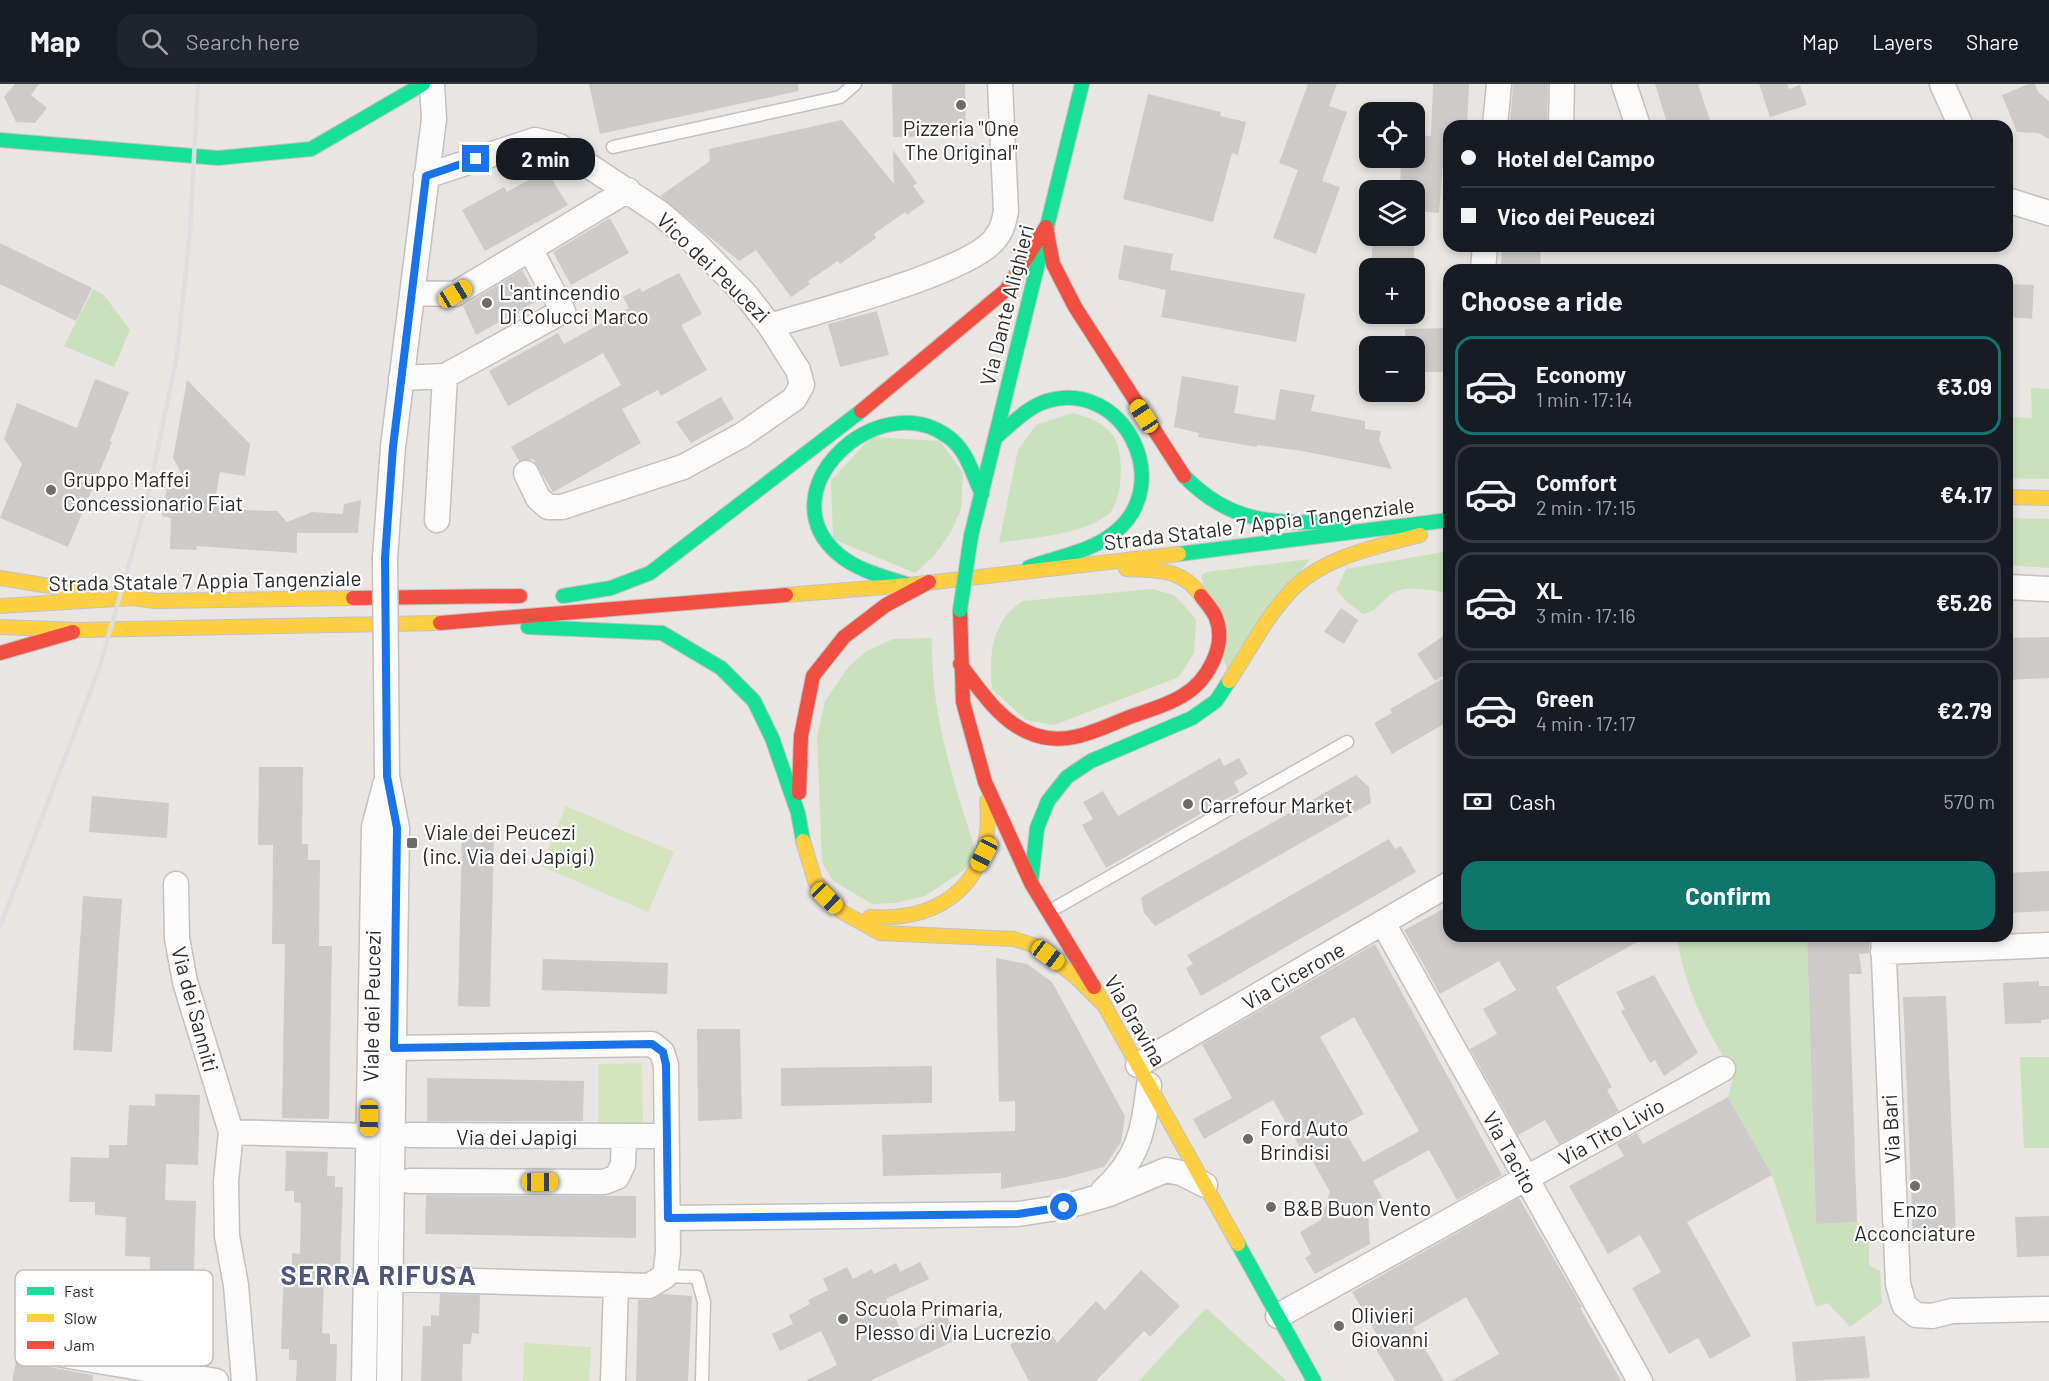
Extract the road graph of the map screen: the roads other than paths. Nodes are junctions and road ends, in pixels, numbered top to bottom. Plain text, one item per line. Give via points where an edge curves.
1 (423, 84) edge
2 (432, 84) edge
3 (855, 84) edge
4 (1000, 84) edge
5 (1082, 84) edge
6 (1499, 84) edge
7 (1562, 84) edge
8 (1624, 84) edge
9 (1942, 84) edge
10 (1496, 120) edge
11 (1561, 120) edge
12 (1636, 120) edge
13 (1958, 120) edge
14 (0, 141) edge
15 (613, 147) dead end
16 (426, 176) junction
17 (627, 190) junction
18 (2013, 202) edge
19 (2049, 213) edge
20 (1046, 227) junction
21 (530, 249) junction
22 (412, 292) junction
23 (770, 326) junction
24 (445, 376) junction
25 (401, 378) junction
26 (995, 438) junction
27 (526, 473) dead end
28 (982, 494) junction
29 (2013, 498) edge
30 (2049, 498) edge
31 (437, 520) dead end
32 (1443, 523) edge
33 (1443, 523) edge
34 (1443, 524) edge
35 (1083, 566) junction
36 (1017, 572) junction
37 (0, 578) edge
38 (930, 582) junction
39 (909, 585) junction
40 (2013, 587) edge
41 (2049, 589) edge
42 (551, 596) junction
43 (132, 598) junction
44 (0, 606) edge
45 (626, 607) junction
46 (960, 610) joint
47 (440, 623) junction
48 (0, 627) edge
49 (79, 630) junction
50 (0, 653) edge
51 (960, 664) junction
52 (1347, 742) dead end
53 (985, 782) junction
54 (798, 813) junction
55 (1031, 883) junction
56 (176, 884) dead end
57 (1443, 888) edge
58 (842, 912) junction
59 (1049, 912) junction
60 (1383, 923) junction
61 (1883, 944) edge
62 (2049, 945) edge
63 (1105, 1006) junction
64 (386, 1058) junction
65 (1723, 1069) dead end
66 (1143, 1075) junction
67 (231, 1132) junction
68 (368, 1136) junction
69 (410, 1136) dead end
70 (624, 1136) junction
71 (666, 1136) junction
72 (1526, 1179) junction
73 (410, 1181) dead end
74 (1205, 1185) junction
75 (1096, 1197) junction
76 (668, 1218) junction
77 (665, 1276) junction
78 (366, 1278) junction
79 (390, 1279) junction
80 (616, 1285) junction
81 (2049, 1309) edge
82 (1278, 1316) junction
83 (128, 1366) edge
84 (216, 1381) edge
85 (244, 1381) edge
86 (364, 1381) edge
87 (388, 1381) edge
88 (613, 1381) edge
89 (702, 1381) edge
90 (1314, 1381) edge
91 (1640, 1381) edge

1 - 14 main road via 311,149 218,158
2 - 16 street, Viale dei Peucezi via 434,119
3 - 15 lane via 840,97
4 - 23 street, Vico dei Peucezi via 1006,211 1004,227 993,242 947,269
5 - 20 main road, Via Dante Alighieri
6 - 10 street
7 - 11 street
8 - 12 street
9 - 13 street
16 - 17 street, Vico dei Peucezi via 535,140 559,146
16 - 22 street, Viale dei Peucezi
17 - 21 street
17 - 23 street, Vico dei Peucezi via 697,245
18 - 19 street
20 - 26 main road, Via Dante Alighieri
20 - 32 main road via 1053,264 1075,307 1179,471 1199,494 1223,510 1257,522
20 - 42 main road via 1006,290 854,416 650,573 611,588
21 - 22 street via 455,294
21 - 24 street via 563,312
22 - 25 street, Viale dei Peucezi
23 - 27 street via 798,370 802,385 794,399 742,435 683,467 562,507 548,507 538,498
24 - 25 street
24 - 31 street
25 - 64 street, Viale dei Peucezi, bridge via 385,558 387,776 397,828
26 - 28 main road, Via Dante Alighieri
26 - 36 main road via 1023,415 1050,400 1077,397 1116,416 1141,456 1145,477 1138,504 1120,528 1096,543
28 - 39 main road via 965,452 946,434 921,424 888,424 858,436 829,460 819,483 816,519 831,547 871,573
28 - 46 main road, Via Dante Alighieri, bridge
29 - 30 main road
33 - 35 main road, Strada Statale 7 Appia Tangenziale
34 - 55 main road via 1317,570 1288,593 1216,701 1192,718 1091,761 1067,777 1048,801 1037,828
35 - 36 main road
35 - 51 main road via 1172,572 1192,583 1216,617 1220,636 1215,658 1201,680 1173,700 1062,741 1023,732 1007,721 993,709
36 - 38 main road
37 - 43 main road
38 - 39 main road, Strada Statale 7 Appia Tangenziale
38 - 54 main road via 886,605 844,637 813,676 801,736
39 - 45 main road, Strada Statale 7 Appia Tangenziale
40 - 41 street
42 - 43 main road, Strada Statale 7 Appia Tangenziale via 156,601
42 - 45 main road, Strada Statale 7 Appia Tangenziale
43 - 44 main road, Strada Statale 7 Appia Tangenziale
45 - 47 main road, Strada Statale 7 Appia Tangenziale
46 - 51 main road, Via Gravina
47 - 49 main road, Strada Statale 7 Appia Tangenziale
47 - 54 main road via 662,633 721,668 754,701 772,738
48 - 49 main road, Strada Statale 7 Appia Tangenziale
49 - 50 main road
51 - 53 main road, Via Gravina via 963,702
52 - 59 lane
53 - 55 main road, Via Gravina
53 - 58 main road via 990,824 984,854 972,877 957,893 936,907 912,915 880,918
54 - 58 main road via 815,881
55 - 59 main road, Via Gravina
56 - 67 street, Via dei Sanniti via 177,938 185,982
57 - 60 street, Via Cicerone
58 - 63 main road via 880,933 994,937 1036,946
59 - 63 main road, Via Gravina
60 - 66 street, Via Cicerone
60 - 72 street, Via Tacito
61 - 62 street
61 - 81 street, Via Bari via 1898,1284 1904,1305 1916,1315 1932,1316 1952,1311
63 - 66 main road, Via Gravina
64 - 68 street, Viale dei Peucezi
64 - 71 street via 652,1044 663,1052 666,1065
64 - 79 street, Viale dei Peucezi
65 - 72 street, Via Tito Livio
66 - 74 main road, Via Gravina
66 - 75 street via 1143,1130 1134,1154 1117,1178
67 - 68 street
67 - 85 street, Via dei Sanniti via 226,1182 227,1236 236,1285
68 - 78 street, Viale dei Peucezi
69 - 70 street, Via dei Japigi
70 - 71 street, Via dei Japigi
70 - 73 street via 623,1164 617,1177 604,1182
71 - 76 street
72 - 82 street, Via Tito Livio
72 - 91 street, Via Tacito
74 - 75 street via 1166,1170
74 - 82 main road, Via Gravina
75 - 76 street via 1018,1214
76 - 77 street
77 - 80 street via 649,1286
77 - 89 lane via 697,1277 704,1302
78 - 79 street
78 - 86 street, Viale dei Peucezi
79 - 80 street
79 - 87 street, Viale dei Peucezi
80 - 88 street
82 - 90 main road, Via Gravina
83 - 84 street

